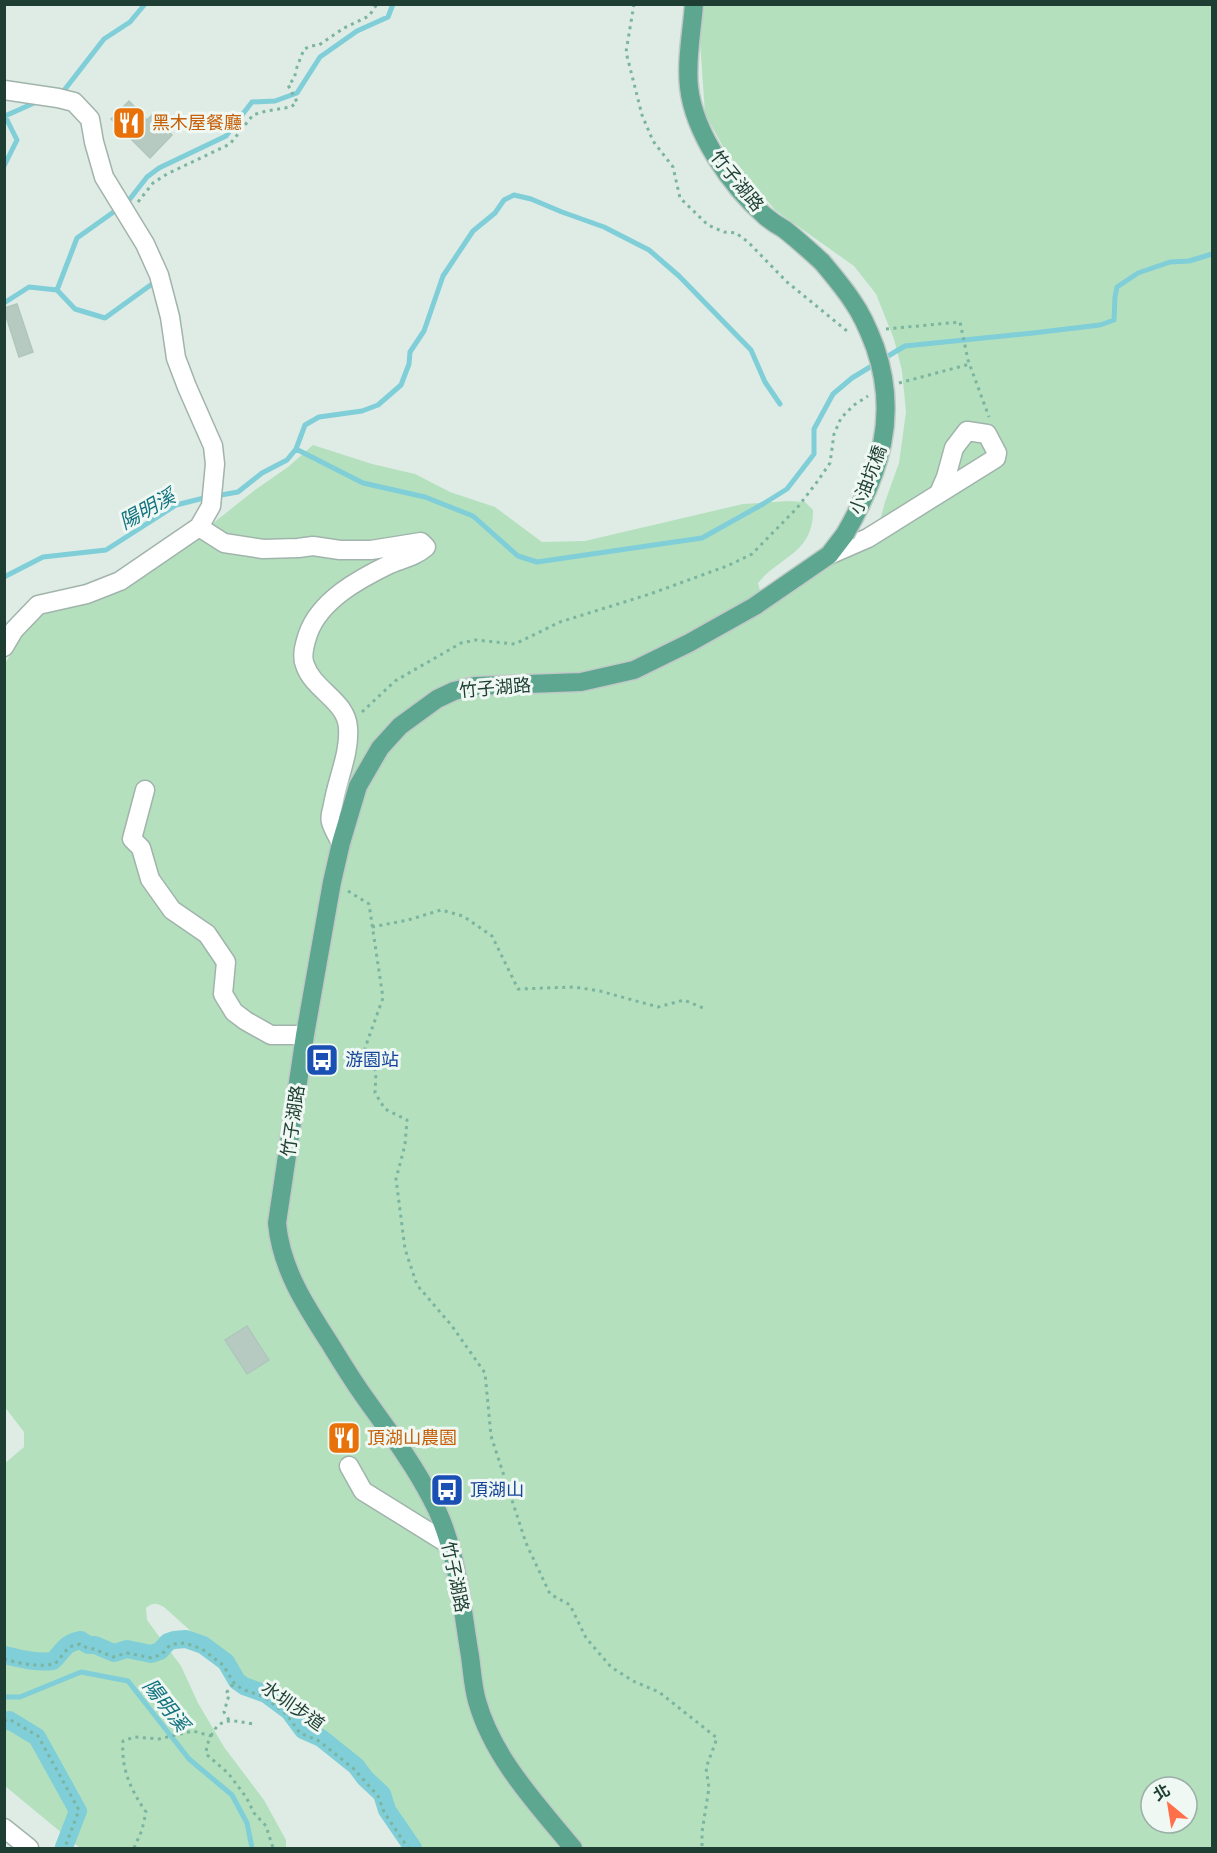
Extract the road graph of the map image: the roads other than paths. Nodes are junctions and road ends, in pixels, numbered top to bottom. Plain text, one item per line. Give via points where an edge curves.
1 (694, 4) edge
2 (4, 90) edge
3 (822, 262) joint
4 (939, 493) junction
5 (199, 527) junction
6 (845, 534) joint
7 (829, 555) junction
8 (4, 647) edge
9 (145, 790) dead end
10 (341, 843) junction
11 (305, 1035) junction
12 (349, 1466) dead end
13 (450, 1545) junction
14 (4, 1828) edge
15 (29, 1848) edge
16 (43, 1848) edge
17 (573, 1848) edge

1 - 3 main road, 竹子湖路 via 689,88 711,151 758,209
2 - 5 street via 74,102 90,119 104,177 159,275 176,358 213,446 212,497
3 - 6 main road, 小油坑橋, bridge via 854,302 869,331 885,388 885,436 861,505
4 - 4 street via 996,458 987,434 967,431 954,448
4 - 7 street via 868,538
5 - 8 street via 120,581 87,594 38,605
5 - 10 street via 224,543 263,549 313,546 371,550 421,542 426,546 333,598 311,625 304,646 304,665 314,682 344,712 348,728 330,820
6 - 7 main road, 竹子湖路
7 - 10 main road, 竹子湖路 via 755,606 634,670 581,682 475,686 437,699 400,726 380,748 358,786
9 - 11 street via 132,839 141,848 150,879 172,910 207,934 226,962 223,994 234,1012 271,1035
10 - 11 main road, 竹子湖路
11 - 13 main road, 竹子湖路 via 277,1223 286,1266 310,1312 404,1451 441,1517
12 - 13 street via 363,1491
13 - 17 main road, 竹子湖路 via 477,1700 488,1731 519,1781
14 - 15 street
15 - 16 street

